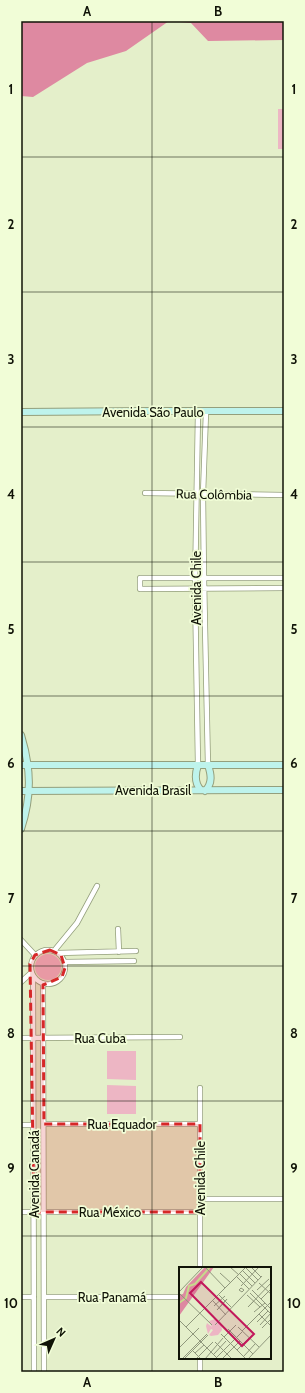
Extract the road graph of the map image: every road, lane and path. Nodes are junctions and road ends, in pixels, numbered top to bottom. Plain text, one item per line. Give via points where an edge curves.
1 (284, 411) edge
2 (21, 412) edge
3 (198, 412) junction
4 (206, 412) junction
5 (145, 493) dead end
6 (196, 494) junction
7 (203, 494) junction
8 (284, 495) edge
9 (284, 578) edge
10 (195, 579) junction
11 (204, 579) junction
12 (195, 588) junction
13 (204, 588) junction
14 (284, 588) edge
15 (21, 735) edge
16 (29, 765) junction
17 (198, 765) junction
18 (208, 765) junction
19 (284, 765) edge
20 (21, 766) edge
21 (203, 790) junction
22 (284, 790) edge
23 (21, 791) edge
24 (30, 791) junction
25 (21, 829) edge
26 (97, 886) dead end
27 (118, 929) dead end
28 (21, 940) edge
29 (136, 951) dead end
30 (56, 952) junction
31 (119, 952) junction
32 (35, 954) junction
33 (134, 961) dead end
34 (65, 962) junction
35 (32, 974) junction
36 (21, 982) edge
37 (43, 984) junction
38 (180, 1037) dead end
39 (21, 1038) edge
40 (33, 1038) junction
41 (43, 1038) junction
42 (200, 1088) dead end
43 (44, 1124) junction
44 (200, 1124) junction
45 (21, 1125) edge
46 (33, 1125) junction
47 (200, 1199) junction
48 (284, 1199) edge
49 (21, 1212) edge
50 (34, 1212) junction
51 (44, 1212) junction
52 (200, 1212) junction
53 (200, 1267) edge
54 (34, 1297) junction
55 (44, 1297) junction
56 (179, 1297) edge
57 (21, 1298) edge
58 (200, 1359) edge
59 (34, 1372) edge
60 (44, 1372) edge
61 (200, 1372) edge

1 - 4 main road, Avenida São Paulo
2 - 3 main road, Avenida São Paulo
3 - 4 main road, Avenida São Paulo
3 - 6 street, Avenida Chile
4 - 7 street, Avenida Chile
5 - 6 street, Rua Colômbia
6 - 7 street, Rua Colômbia
6 - 10 street, Avenida Chile
7 - 8 street, Rua Colômbia
7 - 11 street, Avenida Chile
9 - 11 street
10 - 11 street
10 - 12 street, Avenida Chile
10 - 12 street via 140,578 140,589
11 - 13 street, Avenida Chile
12 - 13 street
12 - 17 street, Avenida Chile
13 - 14 street
13 - 18 street, Avenida Chile
15 - 16 main road
16 - 17 main road, Avenida Brasil
16 - 20 main road, Avenida Brasil
16 - 24 main road
17 - 18 main road, Avenida Brasil
17 - 21 main road via 196,782
18 - 19 main road, Avenida Brasil
18 - 21 main road via 211,782 209,787
21 - 22 main road, Avenida Brasil
21 - 24 main road, Avenida Brasil
23 - 24 main road, Avenida Brasil
24 - 25 main road
26 - 30 street via 77,923
27 - 31 street
28 - 32 street
29 - 31 street
30 - 31 street
30 - 32 street via 44,950
30 - 34 street
32 - 35 street via 30,964
33 - 34 street
34 - 37 street via 62,977 54,984
35 - 36 street
35 - 37 street
35 - 40 street, Avenida Canadá
37 - 41 street, Avenida Canadá
38 - 41 street, Rua Cuba
39 - 40 street, Rua Cuba
40 - 41 street, Rua Cuba
40 - 46 street, Avenida Canadá
41 - 43 street, Avenida Canadá
42 - 44 street, Avenida Chile
43 - 44 street, Rua Equador
43 - 51 street, Avenida Canadá
44 - 47 street, Avenida Chile
45 - 46 street
46 - 50 street, Avenida Canadá
47 - 48 street
47 - 52 street, Avenida Chile
49 - 50 street, Rua México
50 - 51 street, Rua México
50 - 54 street, Avenida Canadá
51 - 52 street, Rua México
51 - 55 street, Avenida Canadá
52 - 53 street, Avenida Chile
54 - 57 street
54 - 59 street, Avenida Canadá
55 - 56 street, Rua Panamá
55 - 60 street, Avenida Canadá
58 - 61 street

